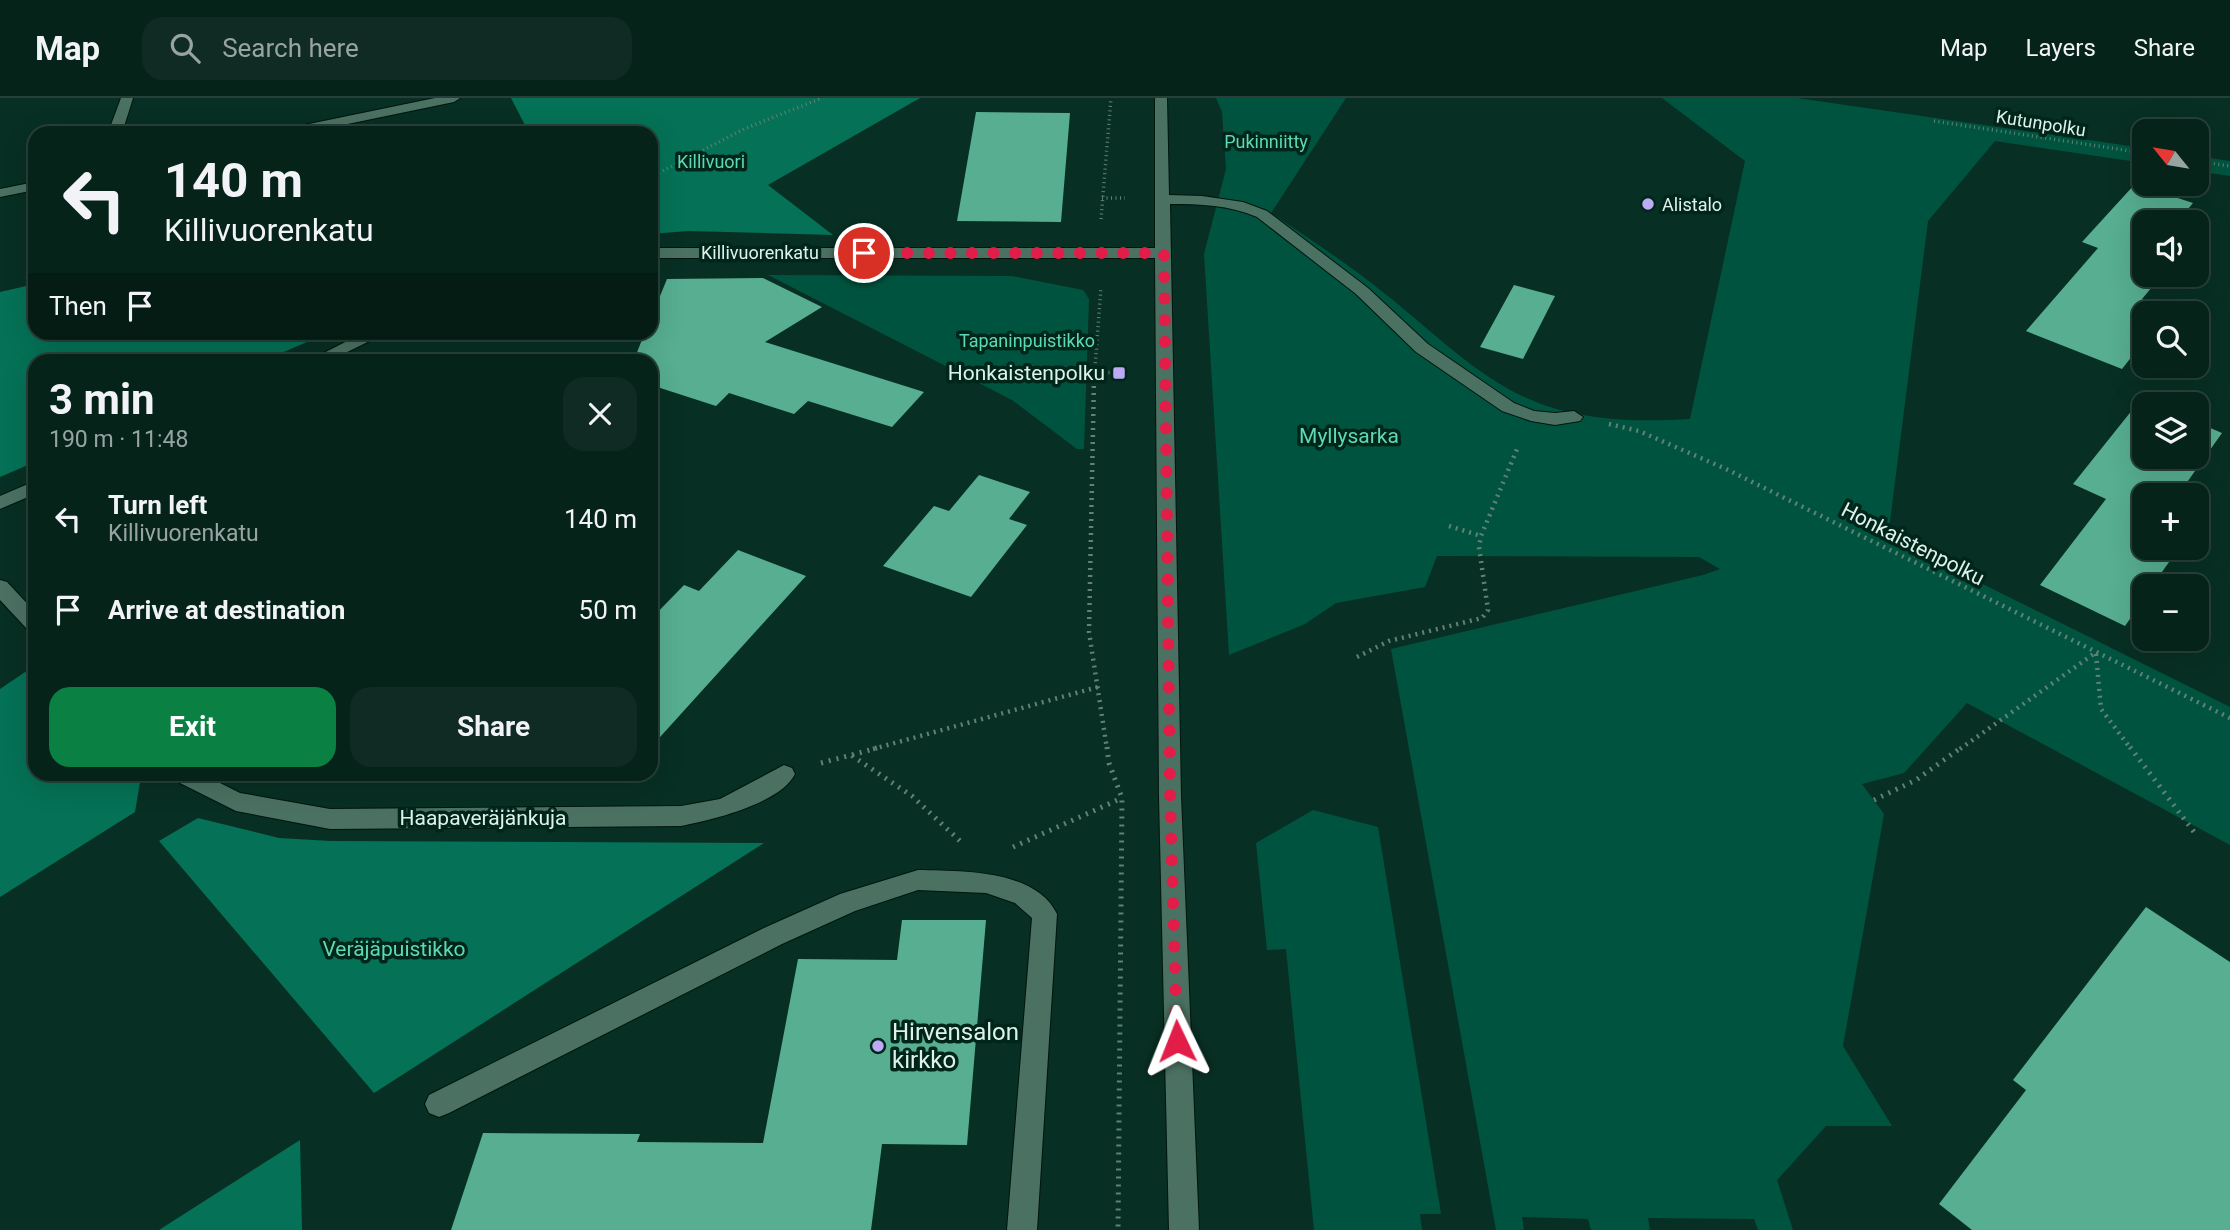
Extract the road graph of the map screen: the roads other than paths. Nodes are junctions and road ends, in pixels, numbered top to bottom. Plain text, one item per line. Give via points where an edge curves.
1 (127, 98) edge
2 (454, 98) edge
3 (1161, 98) edge
4 (117, 126) edge
5 (319, 126) edge
6 (28, 187) edge
7 (0, 193) edge
8 (1161, 199) junction
9 (658, 253) edge
10 (1164, 253) junction
11 (362, 340) edge
12 (330, 354) edge
13 (1574, 417) road end
14 (28, 490) edge
15 (0, 503) edge
16 (0, 587) edge
17 (28, 617) edge
18 (783, 774) road end
19 (196, 781) edge
20 (439, 1104) dead end
21 (1022, 1230) edge
22 (1184, 1230) edge

1 - 4 street
2 - 5 street
3 - 8 street
6 - 7 street
8 - 10 street
8 - 13 street via 1243,206 1262,214 1362,291 1422,348 1508,407 1531,416
9 - 10 street, Killivuorenkatu
10 - 22 street via 1170,796
11 - 12 street
14 - 15 street
16 - 17 street
18 - 19 street, Haapaveräjänkuja via 724,808 681,817 330,820 236,802
20 - 21 street via 849,902 918,880 986,883 1023,895 1045,914

